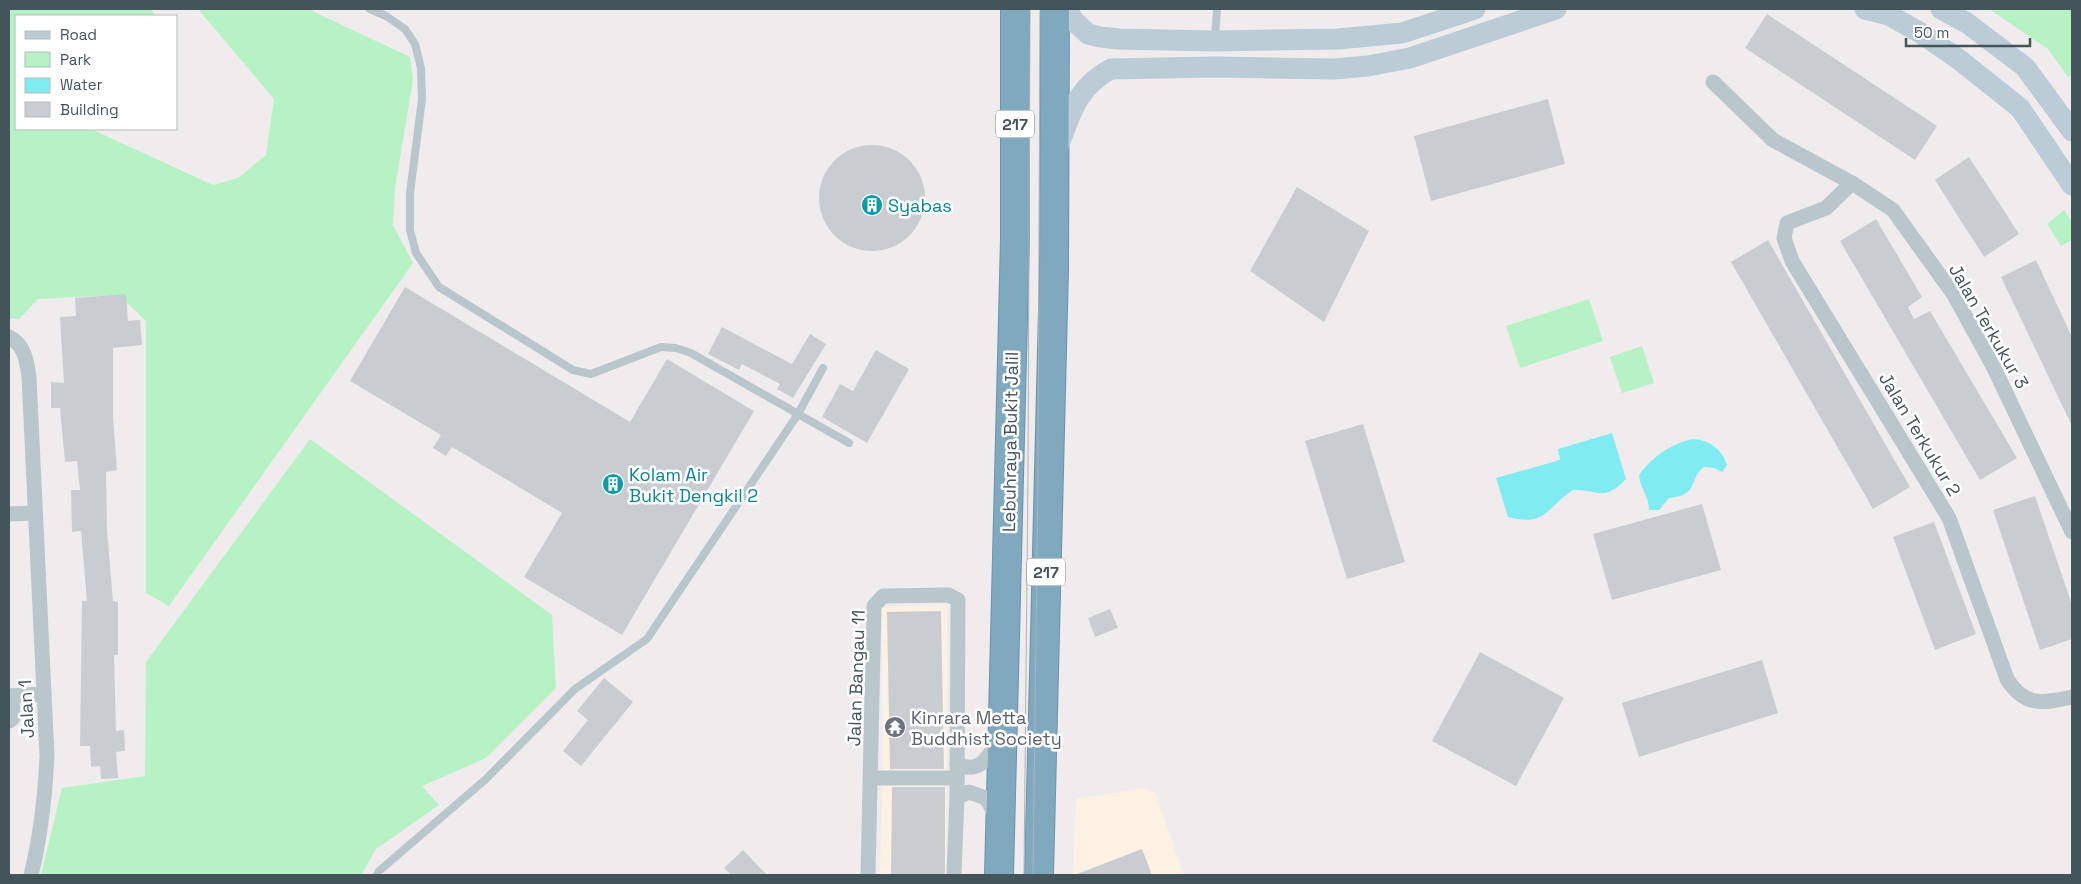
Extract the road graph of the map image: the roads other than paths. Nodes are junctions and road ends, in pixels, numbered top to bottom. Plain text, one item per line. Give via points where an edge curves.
1 (370, 9) edge
2 (1015, 9) edge
3 (1055, 9) edge
4 (1068, 9) edge
5 (1217, 9) edge
6 (1475, 9) edge
7 (1556, 9) edge
8 (1865, 9) edge
9 (1941, 9) edge
10 (1215, 41) junction
11 (1215, 67) junction
12 (1713, 82) dead end
13 (2072, 131) edge
14 (1055, 154) junction
15 (1852, 183) junction
16 (2072, 185) edge
17 (9, 338) edge
18 (823, 368) dead end
19 (798, 414) junction
20 (849, 443) dead end
21 (35, 513) junction
22 (9, 514) edge
23 (2072, 532) edge
24 (44, 694) junction
25 (10, 696) edge
26 (2072, 697) edge
27 (9, 721) edge
28 (1004, 733) junction
29 (957, 771) junction
30 (871, 778) junction
31 (957, 797) junction
32 (1001, 825) junction
33 (31, 875) edge
34 (377, 875) edge
35 (868, 875) edge
36 (954, 875) edge
37 (999, 875) edge
38 (1039, 875) edge

1 - 19 lane via 405,29 415,44 422,68 422,99 410,192 410,230 416,253 439,287 573,370 591,374 661,347 676,348 691,353
2 - 28 highway, Lebuhraya Bukit Jalil / 217 via 1015,239
3 - 14 highway, 217
4 - 10 main road via 1073,20 1088,34 1100,37
5 - 10 lane
6 - 10 main road via 1402,33 1338,39
7 - 11 main road via 1410,58 1368,66 1334,69
8 - 16 main road via 1889,15 1919,32 2020,108
9 - 13 main road via 1967,23 2025,67
10 - 11 main road
11 - 14 main road via 1111,69 1096,77 1081,94
12 - 15 street, Jalan Terkukur 3 via 1773,140
14 - 38 highway, 217
15 - 23 street, Jalan Terkukur 3 via 1893,210 1954,295 1994,368
15 - 26 street, Jalan Terkukur 2 via 1826,208 1787,223 1784,238 1792,260 1949,518 2007,679 2014,690 2027,698 2044,702
17 - 21 street, Jalan 1 via 22,348 29,377
18 - 19 lane
19 - 20 lane
19 - 34 lane via 647,639 576,689 486,779
21 - 22 street
21 - 24 street, Jalan 1
24 - 25 street
24 - 33 street, Jalan 1 via 45,800
25 - 27 street via 13,718
28 - 29 street via 985,762
28 - 32 highway, Lebuhraya Bukit Jalil / 217
29 - 30 street
29 - 30 street, Jalan Bangau 11 via 958,600 949,595 883,596 874,606
29 - 31 street, Jalan Bangau 11
30 - 35 street, Jalan Bangau 11
31 - 32 street via 969,792 986,798
31 - 36 street, Jalan Bangau 11
32 - 37 highway, Lebuhraya Bukit Jalil / 217

